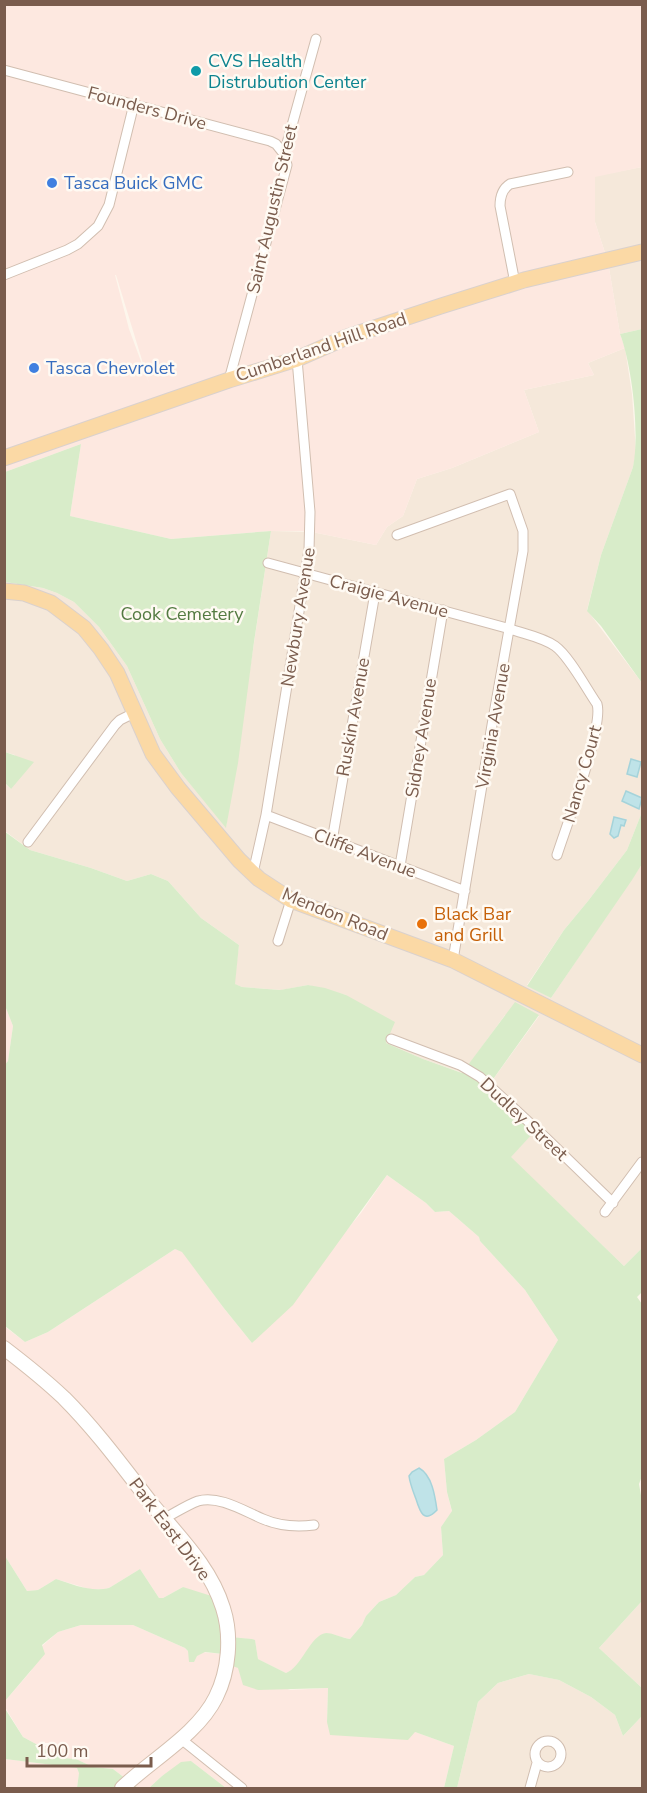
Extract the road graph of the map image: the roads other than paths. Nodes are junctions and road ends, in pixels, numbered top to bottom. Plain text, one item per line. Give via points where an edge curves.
1 (316, 39) dead end
2 (4, 70) edge
3 (134, 104) junction
4 (284, 154) junction
5 (568, 172) dead end
6 (642, 252) edge
7 (4, 274) edge
8 (515, 284) junction
9 (297, 358) junction
10 (229, 380) junction
11 (4, 458) edge
12 (397, 535) dead end
13 (268, 563) dead end
14 (306, 574) junction
15 (4, 591) edge
16 (375, 593) junction
17 (443, 610) junction
18 (510, 629) junction
19 (136, 712) junction
20 (266, 815) junction
21 (333, 841) junction
22 (28, 842) dead end
23 (558, 855) dead end
24 (400, 866) junction
25 (253, 873) junction
26 (465, 891) junction
27 (291, 900) junction
28 (278, 941) dead end
29 (453, 960) junction
30 (391, 1039) dead end
31 (642, 1055) edge
32 (642, 1162) edge
33 (613, 1203) junction
34 (605, 1212) dead end
35 (4, 1348) edge
36 (165, 1518) junction
37 (314, 1525) dead end
38 (181, 1739) junction
39 (537, 1763) dead end
40 (122, 1788) edge
41 (242, 1788) edge
42 (530, 1788) edge

1 - 4 street, Saint Augustin Street
2 - 3 street, Founders Drive
3 - 4 street, Founders Drive via 270,141
3 - 7 street via 109,205 98,226 67,250
4 - 10 street, Saint Augustin Street via 286,165
5 - 8 street via 510,184 501,195
6 - 8 main road, Cumberland Hill Road
8 - 9 main road, Cumberland Hill Road via 355,335
9 - 10 main road, Cumberland Hill Road
9 - 14 street, Newbury Avenue via 310,512
10 - 11 main road, Cumberland Hill Road
12 - 18 street, Virginia Avenue via 510,494 524,539
13 - 14 street, Craigie Avenue
14 - 16 street, Craigie Avenue
14 - 20 street, Newbury Avenue
15 - 19 main road, Mendon Road via 24,593 51,603 84,628 117,673
16 - 17 street, Craigie Avenue
16 - 21 street, Ruskin Avenue
17 - 18 street, Craigie Avenue
17 - 24 street, Sidney Avenue
18 - 23 street, Nancy Court via 556,647 599,710 596,732
18 - 26 street, Virginia Avenue
19 - 22 street via 115,725
19 - 25 main road, Mendon Road via 153,754
20 - 21 street, Cliffe Avenue
20 - 25 street, Newbury Avenue
21 - 24 street, Cliffe Avenue
24 - 26 street, Cliffe Avenue
25 - 27 main road, Mendon Road
26 - 29 street, Virginia Avenue
27 - 28 street
27 - 29 main road, Mendon Road
29 - 31 main road, Mendon Road
30 - 33 street, Dudley Street via 460,1065 480,1077
32 - 33 street
33 - 34 street
35 - 36 street, Park East Drive via 63,1397
36 - 37 street via 197,1502 211,1500 276,1523
36 - 38 street, Park East Drive via 199,1561 217,1593 228,1639 225,1669 216,1697
38 - 40 street, Park East Drive
38 - 41 street
39 - 42 street

